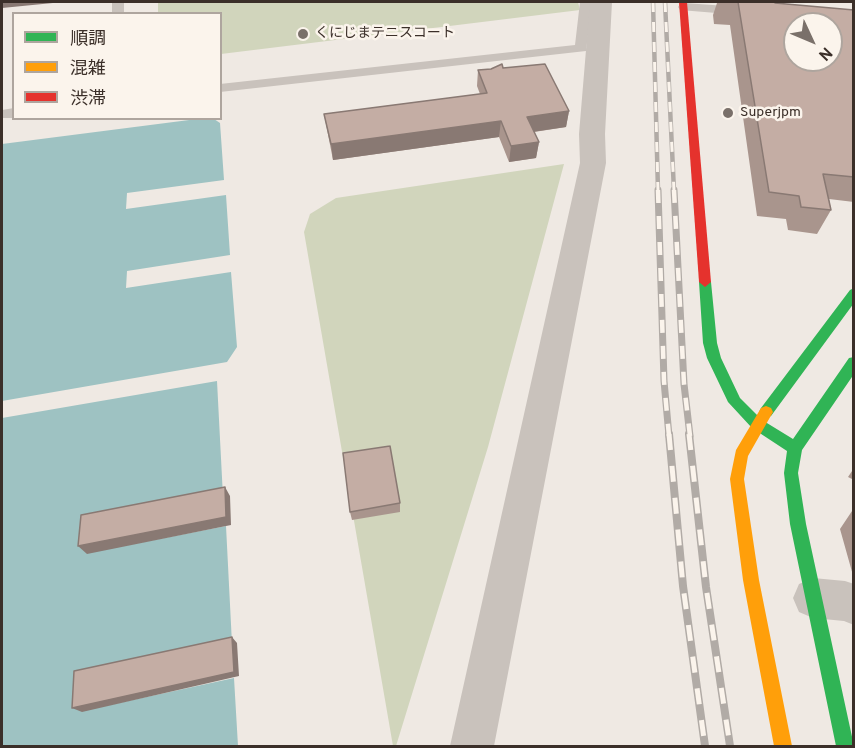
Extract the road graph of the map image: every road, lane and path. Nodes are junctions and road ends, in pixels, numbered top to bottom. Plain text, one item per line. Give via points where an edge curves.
1 (586, 2) edge
2 (601, 2) edge
3 (684, 4) edge
4 (757, 12) edge
5 (222, 88) edge
6 (854, 293) edge
7 (854, 363) edge
8 (757, 424) junction
9 (795, 448) junction
10 (813, 598) junction
11 (854, 604) edge
12 (472, 747) edge
13 (783, 747) edge
14 (844, 747) edge

1 - 5 lane via 581,48
2 - 12 street via 593,164
3 - 4 lane
3 - 8 street via 710,343 735,402
6 - 8 street
7 - 9 street
8 - 9 street
8 - 13 street via 741,454 738,494
9 - 10 street via 791,473
10 - 11 street
10 - 14 street

